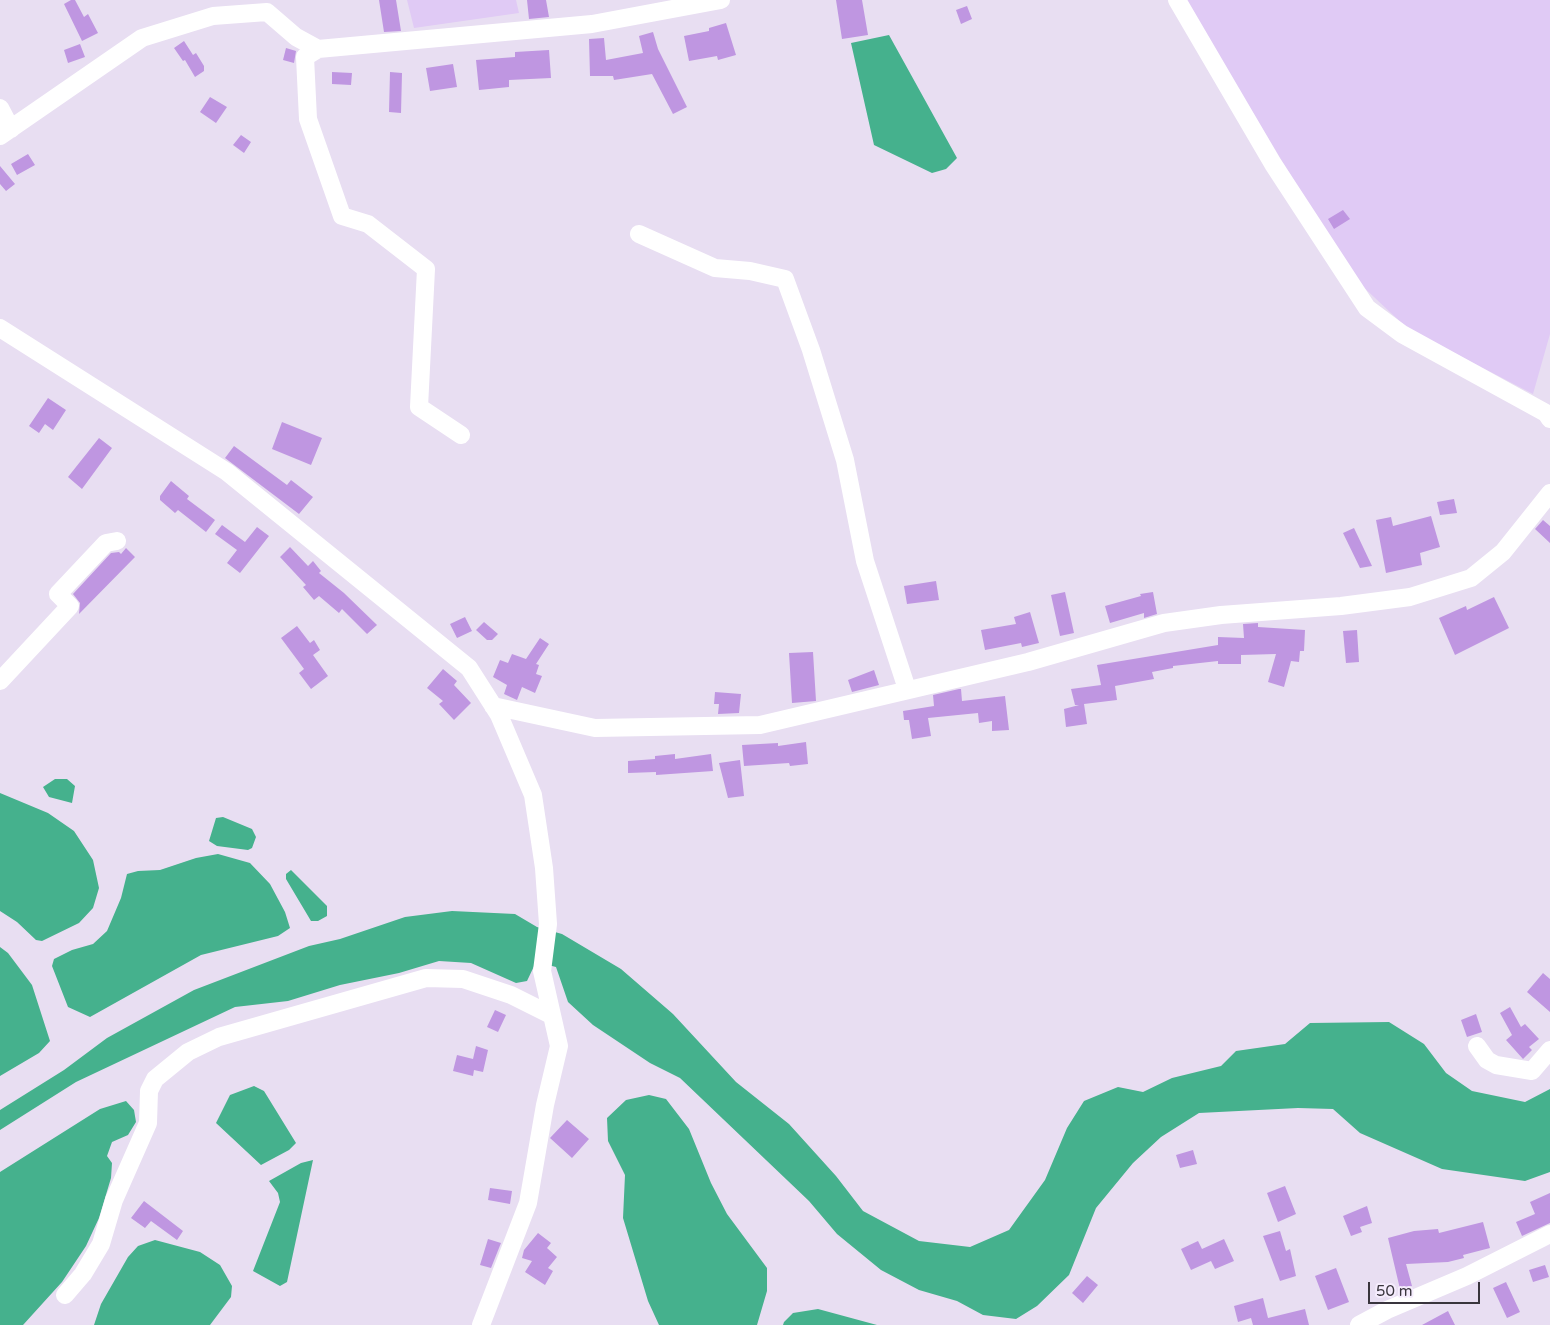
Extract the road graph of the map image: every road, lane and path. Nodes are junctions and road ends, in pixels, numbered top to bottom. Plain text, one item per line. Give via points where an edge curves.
1 (721, 0) edge
2 (1177, 0) edge
3 (318, 49) junction
4 (0, 108) edge
5 (5, 133) edge
6 (640, 234) dead end
7 (0, 328) edge
8 (1550, 419) edge
9 (461, 435) dead end
10 (1550, 493) edge
11 (117, 541) dead end
12 (0, 681) edge
13 (907, 689) junction
14 (493, 706) junction
15 (551, 1015) junction
16 (1477, 1046) dead end
17 (1550, 1050) edge
18 (1550, 1234) edge
19 (65, 1295) dead end
20 (481, 1325) edge
21 (1359, 1325) edge

1 - 3 street via 592,24
2 - 8 street via 1273,164 1366,308 1402,334 1546,413
3 - 5 street via 296,37 266,12 213,16 142,38
3 - 9 street via 305,56 308,119 342,216 368,224 426,269 419,407
4 - 5 street
6 - 13 street via 714,268 750,271 785,279 845,460 866,561
7 - 14 street via 227,472 469,668
10 - 13 street via 1503,552 1472,578 1410,597 1164,623 1028,662
11 - 12 street via 106,543 58,594 70,606
13 - 14 street via 760,725 595,728
14 - 15 street via 533,795 548,924 542,971
15 - 19 street via 512,995 463,979 426,978 219,1037 188,1052 155,1079 149,1091 148,1123 114,1200 101,1244
15 - 20 street via 559,1046 528,1203
16 - 17 street via 1487,1060 1496,1065 1532,1071
18 - 21 street via 1468,1276

